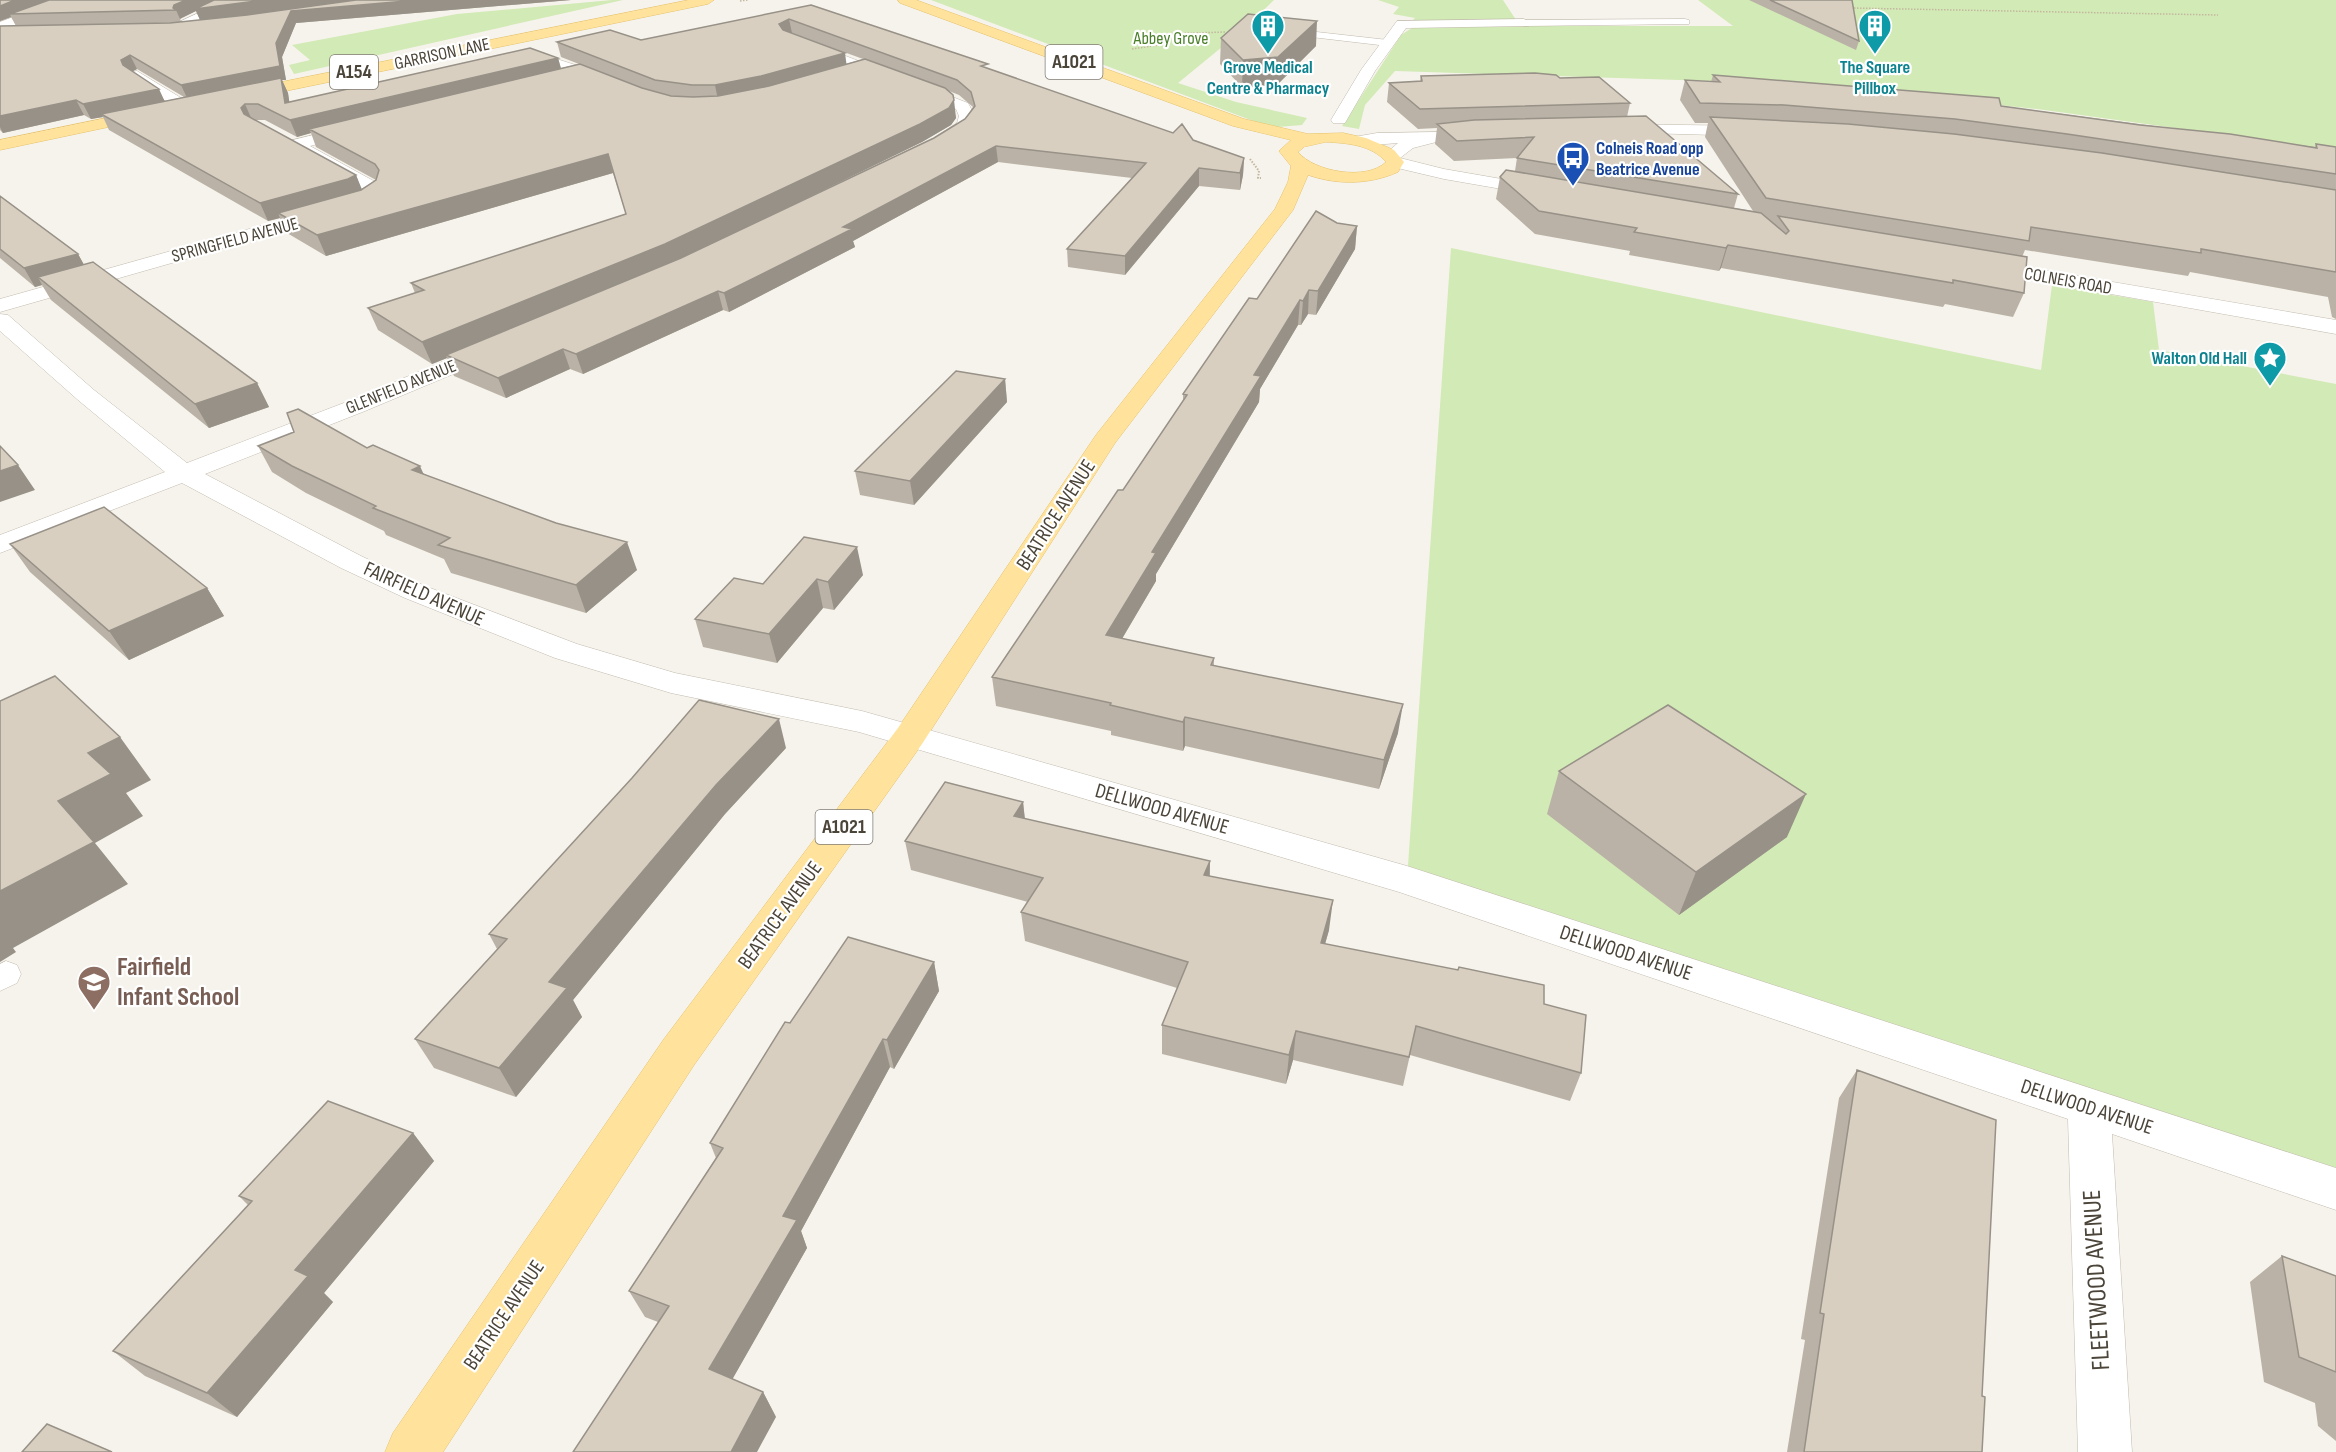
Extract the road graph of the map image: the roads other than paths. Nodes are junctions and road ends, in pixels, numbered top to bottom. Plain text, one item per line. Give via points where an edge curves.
1 (71, 0) edge
2 (236, 0) edge
3 (708, 0) edge
4 (907, 0) edge
5 (1685, 22) dead end
6 (1524, 23) joint
7 (0, 27) edge
8 (208, 28) edge
9 (1266, 29) edge
10 (0, 33) edge
11 (23, 33) edge
12 (791, 39) edge
13 (1388, 43) junction
14 (535, 56) edge
15 (868, 68) junction
16 (847, 74) edge
17 (137, 75) edge
18 (543, 83) edge
19 (231, 97) edge
20 (190, 106) joint
21 (1339, 120) junction
22 (1239, 123) junction
23 (372, 125) edge
24 (1600, 129) edge
25 (1763, 131) edge
26 (277, 135) edge
27 (1458, 135) edge
28 (1438, 137) junction
29 (1312, 138) junction
30 (1355, 140) junction
31 (0, 145) edge
32 (295, 145) junction
33 (919, 153) edge
34 (1295, 159) junction
35 (1394, 159) junction
36 (1444, 174) junction
37 (1369, 176) junction
38 (1556, 193) edge
39 (1307, 198) junction
40 (1966, 263) edge
41 (0, 306) edge
42 (0, 320) edge
43 (2336, 327) edge
44 (511, 342) edge
45 (183, 473) junction
46 (0, 545) edge
47 (910, 736) junction
48 (2089, 1108) junction
49 (2336, 1189) edge
50 (412, 1452) edge
51 (2105, 1452) edge

1 - 7 street
2 - 8 street via 162,31
3 - 19 main road, GARRISON LANE / A154
4 - 22 main road, A1021
5 - 6 lane
6 - 13 street via 1404,21
9 - 13 lane
10 - 11 street
12 - 15 street
13 - 21 street
14 - 18 street via 594,76
15 - 16 street
15 - 33 street via 953,100 966,112 965,125
17 - 20 street
20 - 31 main road
21 - 29 street via 1317,130
21 - 30 street
22 - 29 main road, A1021
22 - 34 main road, A1021
23 - 32 street
24 - 25 street
26 - 32 street, SPRINGFIELD AVENUE
27 - 28 street
28 - 30 street
28 - 35 street via 1407,144
29 - 30 main road
29 - 34 main road via 1292,147
30 - 35 main road
32 - 41 street, SPRINGFIELD AVENUE via 375,189 373,197 326,215
34 - 37 main road via 1329,175
34 - 39 main road, BEATRICE AVENUE / A1021 via 1301,174 1294,183
35 - 36 street
35 - 37 main road via 1392,168
36 - 37 street
36 - 38 street
37 - 39 main road
39 - 47 main road, BEATRICE AVENUE / A1021 via 1106,440
40 - 43 street, COLNEIS ROAD
42 - 45 street, FAIRFIELD AVENUE
44 - 45 street, GLENFIELD AVENUE
45 - 46 street, GLENFIELD AVENUE
45 - 47 street, FAIRFIELD AVENUE via 279,526 415,592 566,651 672,683 862,722
47 - 48 street, DELLWOOD AVENUE via 1407,880
47 - 50 main road, BEATRICE AVENUE / A1021 via 679,1052
48 - 49 street, DELLWOOD AVENUE
48 - 51 street, FLEETWOOD AVENUE

